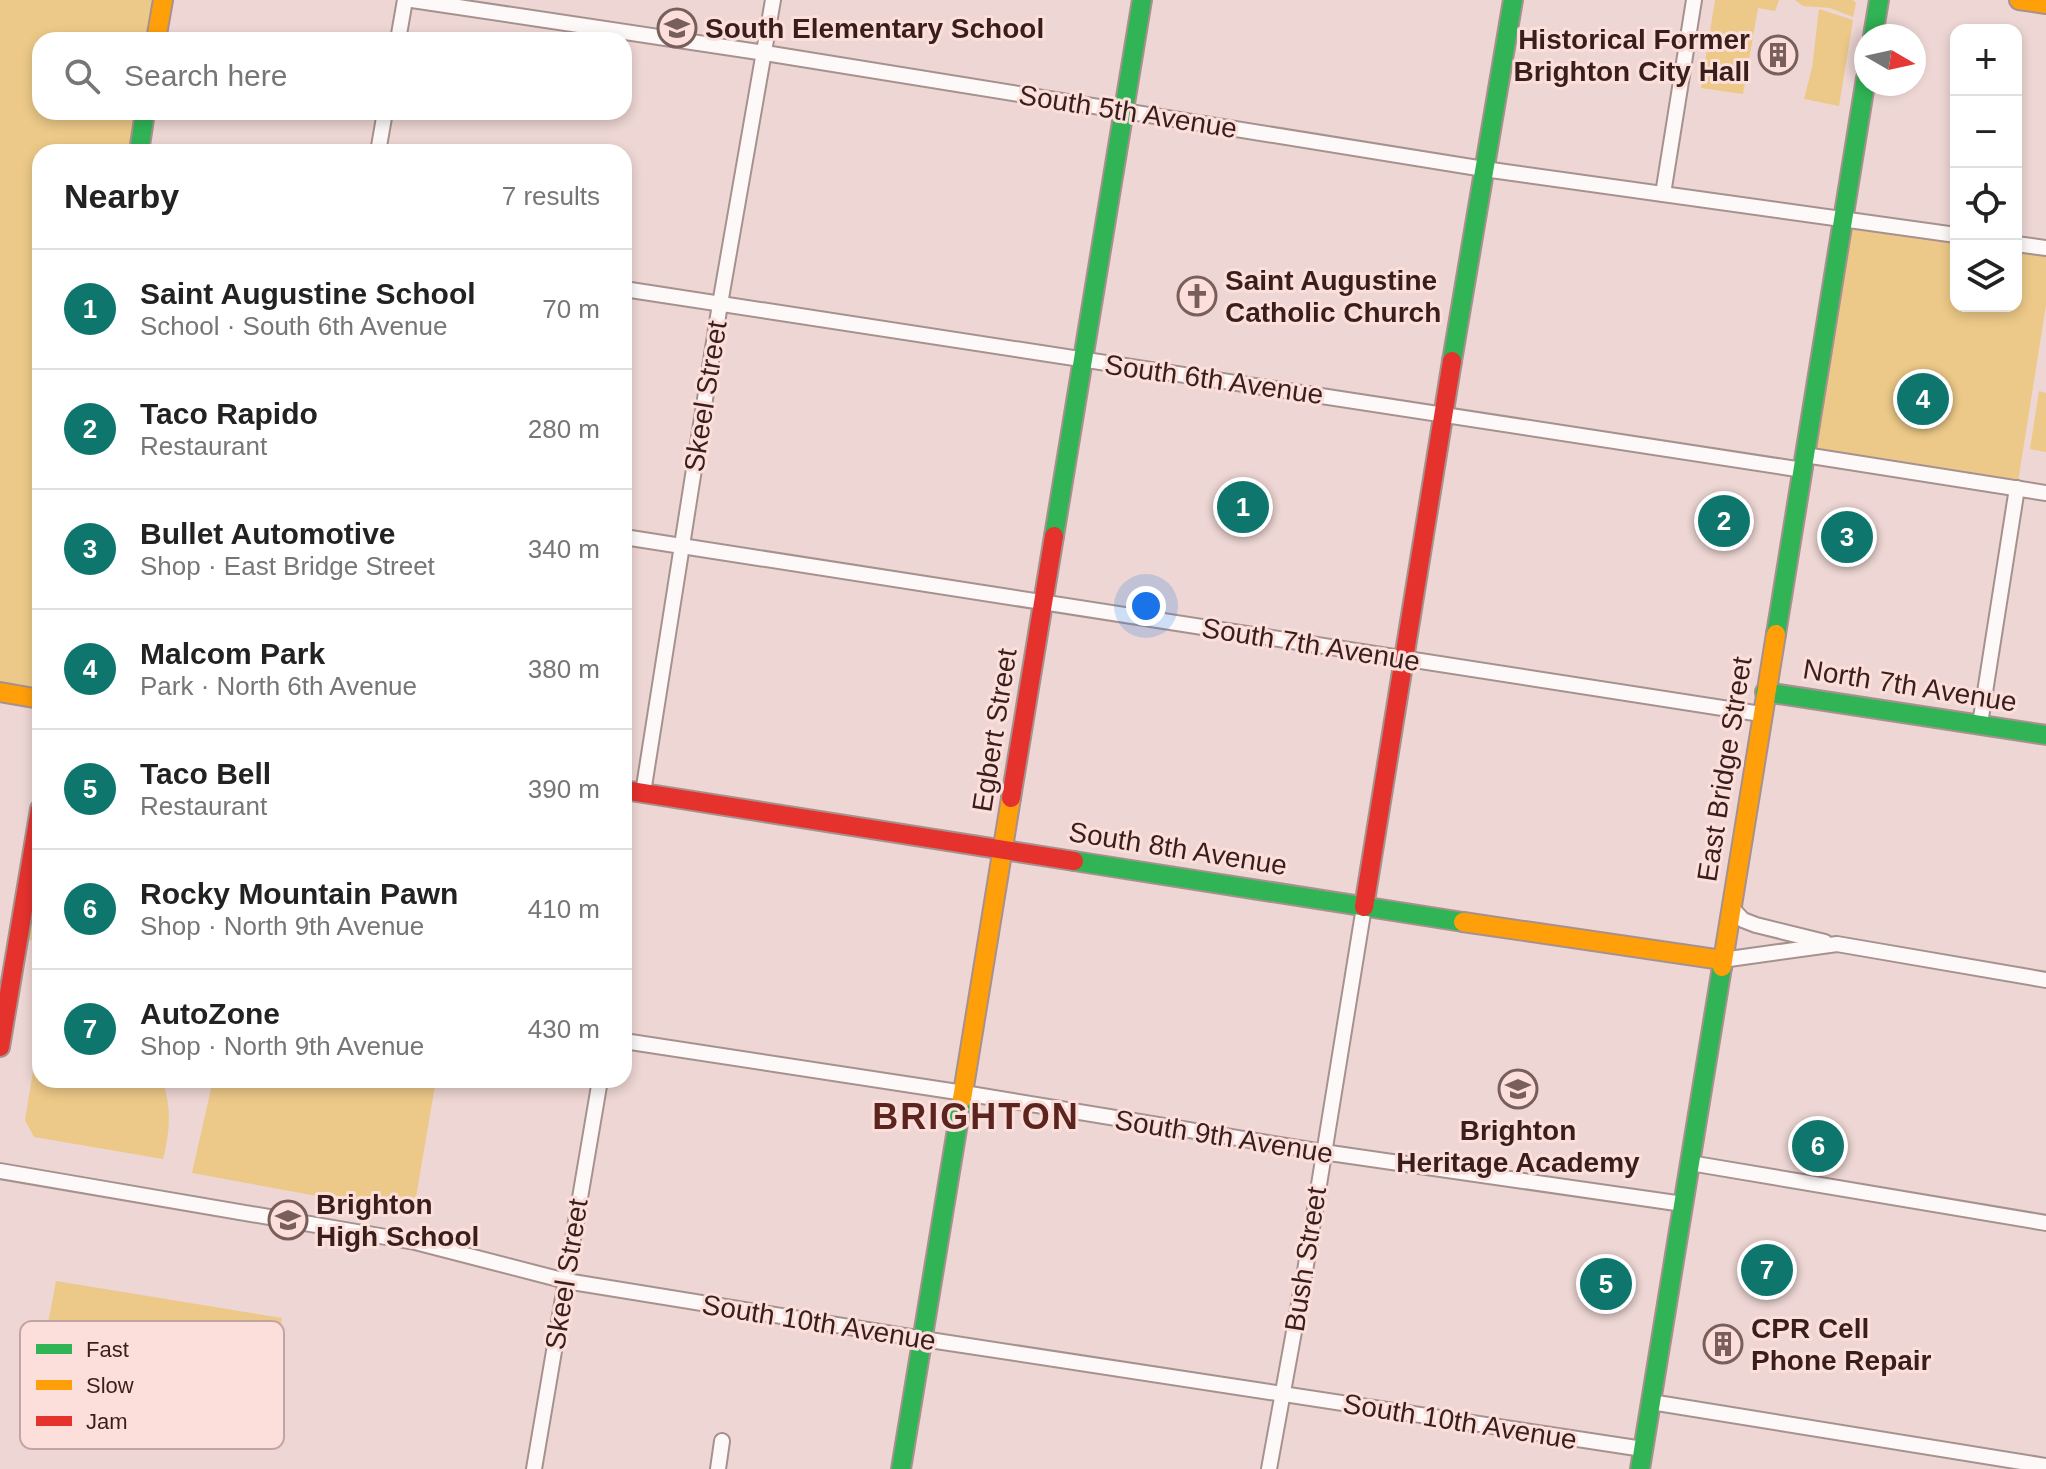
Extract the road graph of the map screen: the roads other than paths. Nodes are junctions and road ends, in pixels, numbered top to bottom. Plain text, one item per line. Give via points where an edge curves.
1 (163, 0) edge
2 (405, 0) edge
3 (412, 0) edge
4 (773, 0) edge
5 (1142, 0) edge
6 (1513, 0) edge
7 (1694, 0) edge
8 (1879, 0) edge
9 (2019, 0) edge
10 (2046, 4) edge
11 (1875, 24) edge
12 (157, 32) edge
13 (399, 32) edge
14 (625, 32) edge
15 (632, 33) edge
16 (765, 53) junction
17 (1863, 96) edge
18 (1125, 111) junction
19 (144, 120) edge
20 (384, 120) edge
21 (140, 144) edge
22 (379, 144) edge
23 (1484, 169) junction
24 (1663, 194) junction
25 (1844, 220) junction
26 (1950, 234) edge
27 (2022, 245) edge
28 (2046, 248) edge
29 (632, 290) edge
30 (720, 304) junction
31 (1081, 359) junction
32 (1444, 413) junction
33 (1804, 463) junction
34 (2017, 488) junction
35 (2046, 493) edge
36 (632, 538) edge
37 (682, 546) junction
38 (1043, 602) junction
39 (1403, 658) junction
40 (0, 692) edge
41 (1765, 692) junction
42 (32, 698) edge
43 (1761, 714) junction
44 (1980, 724) junction
45 (2046, 735) edge
46 (632, 791) edge
47 (643, 793) junction
48 (1003, 849) junction
49 (32, 857) edge
50 (1730, 906) junction
51 (1364, 907) junction
52 (1837, 944) junction
53 (1722, 960) junction
54 (2046, 980) edge
55 (632, 1042) edge
56 (0, 1047) edge
57 (599, 1088) edge
58 (964, 1093) junction
59 (1323, 1152) junction
60 (1690, 1163) junction
61 (0, 1171) edge
62 (1683, 1204) junction
63 (2046, 1223) edge
64 (566, 1281) junction
65 (923, 1339) junction
66 (1282, 1393) junction
67 (1651, 1402) junction
68 (722, 1441) dead end
69 (1643, 1449) junction
70 (2046, 1466) edge
71 (534, 1469) edge
72 (718, 1469) edge
73 (901, 1469) edge
74 (1269, 1469) edge
75 (1640, 1469) edge

1 - 12 street
2 - 13 street
3 - 14 street, South 5th Avenue
4 - 16 street, Skeel Street
5 - 18 street, Egbert Street
6 - 23 street
7 - 24 street
8 - 11 street
9 - 10 street
15 - 16 street, South 5th Avenue
16 - 18 street, South 5th Avenue
16 - 30 street, Skeel Street
17 - 25 street, East Bridge Street
18 - 23 street, South 5th Avenue
18 - 31 street, Egbert Street
19 - 21 street
20 - 22 street
23 - 24 street, South 5th Avenue
23 - 32 street
24 - 25 street, South 5th Avenue
25 - 26 street, South 5th Avenue
25 - 33 street, East Bridge Street
27 - 28 street
29 - 30 street, South 6th Avenue
30 - 31 street, South 6th Avenue
30 - 37 street, Skeel Street
31 - 32 street, South 6th Avenue
31 - 38 street, Egbert Street
32 - 33 street, South 6th Avenue
32 - 39 street
33 - 34 street, South 6th Avenue
33 - 41 street, East Bridge Street
34 - 35 street, South 6th Avenue
34 - 44 street
36 - 37 street, South 7th Avenue
37 - 38 street, South 7th Avenue
37 - 47 street, Skeel Street
38 - 39 street, South 7th Avenue
38 - 48 street, Egbert Street
39 - 43 street, South 7th Avenue
39 - 51 street
40 - 42 street
41 - 43 street, East Bridge Street
41 - 44 street, North 7th Avenue
43 - 50 street, East Bridge Street
44 - 45 street, North 7th Avenue
46 - 47 street, South 8th Avenue
47 - 48 street, South 8th Avenue
48 - 51 street, South 8th Avenue
48 - 58 street, Egbert Street
49 - 56 street
50 - 52 street via 1756,925
50 - 53 street, East Bridge Street
51 - 53 street, South 8th Avenue
51 - 59 street, Bush Street
52 - 53 street
52 - 54 street
53 - 60 street, East Bridge Street
55 - 58 street, South 9th Avenue
57 - 64 street, Skeel Street
58 - 59 street, South 9th Avenue
58 - 65 street, Egbert Street
59 - 62 street, South 9th Avenue
59 - 66 street, Bush Street
60 - 62 street, East Bridge Street
60 - 63 street
61 - 64 street, South 10th Avenue via 415,1242
62 - 67 street, East Bridge Street
64 - 65 street, South 10th Avenue
64 - 71 street, Skeel Street
65 - 66 street, South 10th Avenue
65 - 73 street, Egbert Street
66 - 69 street, South 10th Avenue
66 - 74 street, Bush Street
67 - 69 street, East Bridge Street
67 - 70 street
68 - 72 street
69 - 75 street, East Bridge Street

